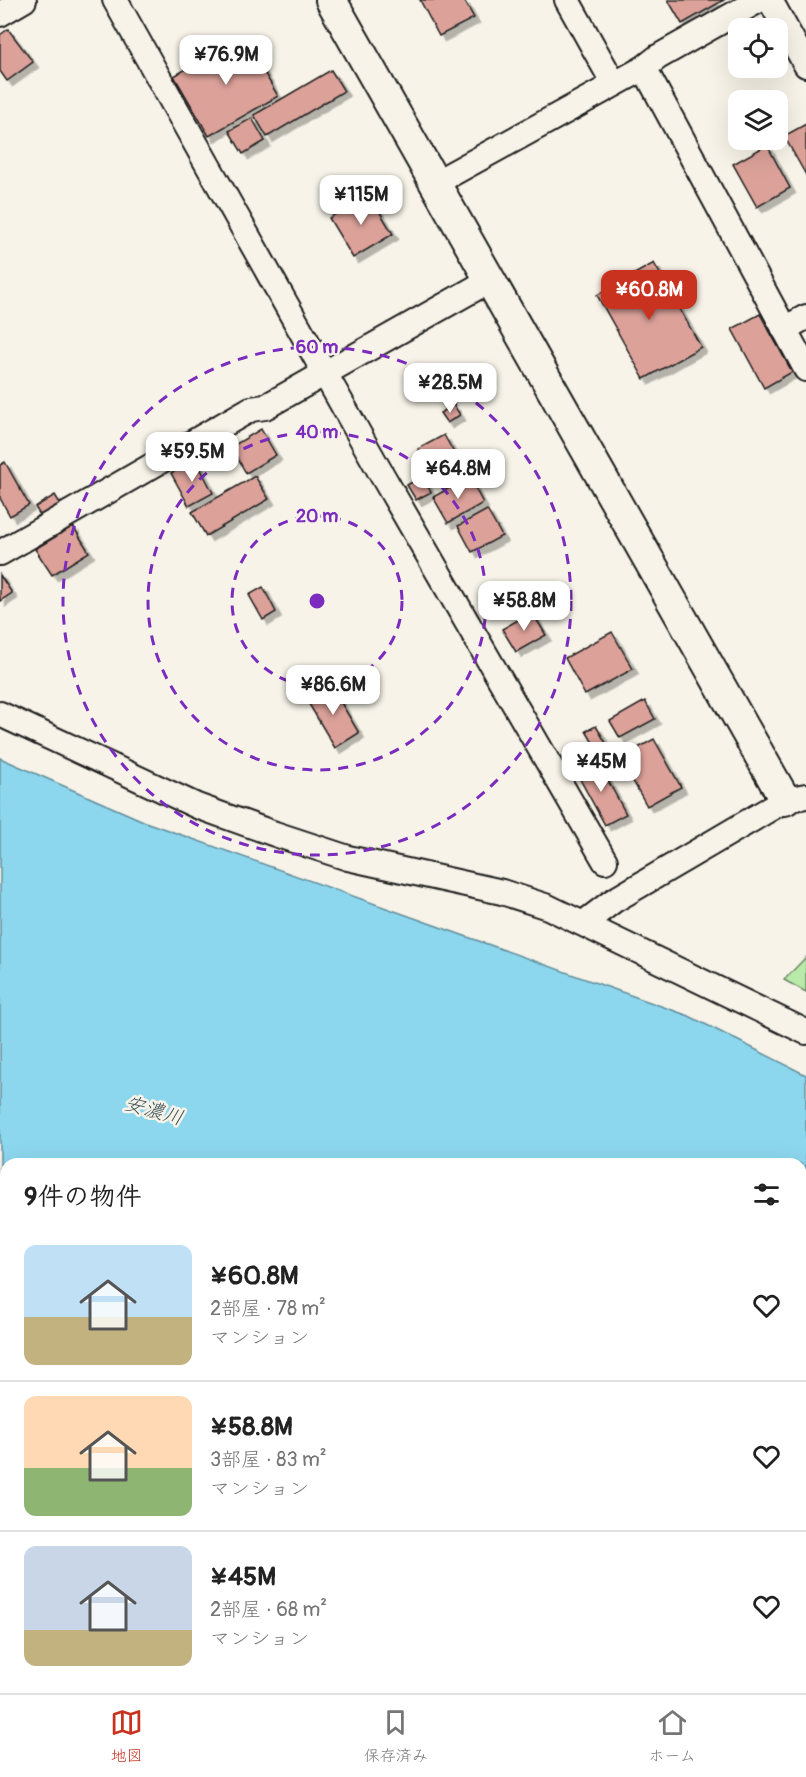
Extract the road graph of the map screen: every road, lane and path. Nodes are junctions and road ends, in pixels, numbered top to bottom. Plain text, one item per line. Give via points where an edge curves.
1 (24, 0) edge
2 (115, 0) edge
3 (331, 0) edge
4 (567, 0) edge
5 (759, 0) edge
6 (770, 0) edge
7 (0, 14) edge
8 (806, 65) edge
9 (644, 68) junction
10 (614, 84) junction
11 (435, 183) junction
12 (490, 280) junction
13 (806, 317) edge
14 (784, 329) junction
15 (806, 369) edge
16 (327, 374) junction
17 (0, 553) edge
18 (0, 714) edge
19 (796, 798) edge
20 (605, 861) dead end
21 (584, 923) junction
22 (806, 1032) edge

1 - 7 street
2 - 16 street
3 - 11 street
4 - 10 street
5 - 9 street
6 - 8 street
9 - 10 street
9 - 14 street
10 - 11 street
11 - 12 street
12 - 16 street
12 - 19 street
13 - 14 street
14 - 15 street
16 - 17 street via 265,408 251,409
16 - 20 street
18 - 21 street via 197,806 275,834 358,860 502,892 548,906
19 - 21 street via 612,901
21 - 22 street

